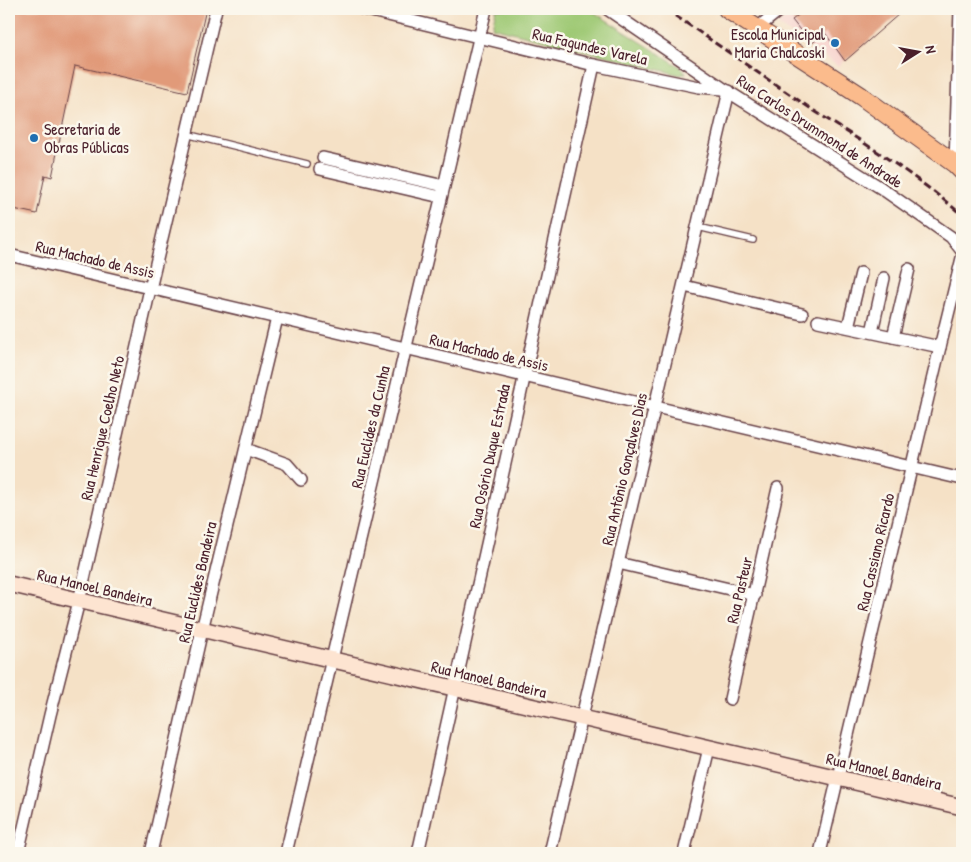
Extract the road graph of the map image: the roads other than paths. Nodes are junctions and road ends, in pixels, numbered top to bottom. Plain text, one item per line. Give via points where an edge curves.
1 (216, 9) edge
2 (363, 9) edge
3 (486, 9) edge
4 (606, 9) edge
5 (726, 9) edge
6 (781, 9) edge
7 (960, 9) edge
8 (756, 29) junction
9 (479, 37) junction
10 (594, 65) junction
11 (727, 90) junction
12 (186, 134) junction
13 (307, 164) dead end
14 (322, 164) dead end
15 (959, 168) edge
16 (442, 192) junction
17 (698, 227) junction
18 (753, 240) dead end
19 (962, 251) edge
20 (9, 256) edge
21 (962, 258) edge
22 (909, 269) dead end
23 (861, 273) dead end
24 (884, 278) dead end
25 (684, 286) junction
26 (150, 289) junction
27 (802, 314) dead end
28 (277, 318) junction
29 (818, 321) dead end
30 (848, 327) junction
31 (872, 332) junction
32 (893, 336) junction
33 (940, 346) junction
34 (405, 349) junction
35 (523, 376) junction
36 (656, 407) junction
37 (246, 449) junction
38 (912, 468) junction
39 (962, 479) edge
40 (301, 480) dead end
41 (778, 488) dead end
42 (618, 563) junction
43 (9, 584) edge
44 (755, 595) junction
45 (79, 601) junction
46 (202, 630) junction
47 (331, 660) junction
48 (455, 688) junction
49 (730, 699) dead end
50 (582, 718) junction
51 (710, 748) junction
52 (838, 778) junction
53 (962, 807) edge
54 (18, 853) edge
55 (151, 853) edge
56 (286, 853) edge
57 (418, 853) edge
58 (550, 853) edge
59 (684, 853) edge
60 (820, 853) edge

1 - 12 street, Rua Henrique Coelho Neto
2 - 9 street, Rua Fagundes Varela
3 - 9 street, Rua Euclides da Cunha
4 - 11 street, Rua Carlos Drummond de Andrade
5 - 8 main road
6 - 8 street
7 - 15 street
8 - 15 main road via 861,96
9 - 10 street, Rua Fagundes Varela
9 - 16 street, Rua Euclides da Cunha
10 - 11 street, Rua Fagundes Varela
10 - 35 street, Rua Osório Duque Estrada
11 - 17 street, Rua Antônio Gonçalves Dias
11 - 19 street, Rua Carlos Drummond de Andrade via 881,188 951,237
12 - 13 lane
12 - 26 street, Rua Henrique Coelho Neto
14 - 16 street
16 - 34 street, Rua Euclides da Cunha
17 - 18 lane
17 - 25 street, Rua Antônio Gonçalves Dias
20 - 26 street, Rua Machado de Assis
21 - 33 street, Rua Cassiano Ricardo
22 - 32 street
23 - 30 street
24 - 31 street
25 - 27 street
25 - 36 street, Rua Antônio Gonçalves Dias
26 - 28 street, Rua Machado de Assis
26 - 45 street, Rua Henrique Coelho Neto
28 - 34 street, Rua Machado de Assis
28 - 37 street, Rua Euclides Bandeira
29 - 30 street
30 - 31 street
31 - 32 street
32 - 33 street
33 - 38 street, Rua Cassiano Ricardo
34 - 35 street, Rua Machado de Assis
34 - 47 street, Rua Euclides da Cunha
35 - 36 street, Rua Machado de Assis
35 - 48 street, Rua Osório Duque Estrada
36 - 38 street, Rua Machado de Assis
36 - 42 street, Rua Antônio Gonçalves Dias
37 - 40 street via 287,464
37 - 46 street, Rua Euclides Bandeira
38 - 39 street, Rua Machado de Assis
38 - 52 street, Rua Cassiano Ricardo
41 - 44 street, Rua Pasteur
42 - 44 street
42 - 50 street, Rua Antônio Gonçalves Dias
43 - 45 street, Rua Manoel Bandeira
44 - 49 street, Rua Pasteur
45 - 46 street, Rua Manoel Bandeira
45 - 54 street, Rua Henrique Coelho Neto
46 - 47 street, Rua Manoel Bandeira
46 - 55 street, Rua Euclides Bandeira
47 - 48 street, Rua Manoel Bandeira
47 - 56 street, Rua Euclides da Cunha
48 - 50 street, Rua Manoel Bandeira
48 - 57 street, Rua Osório Duque Estrada
50 - 51 street, Rua Manoel Bandeira
50 - 58 street, Rua Antônio Gonçalves Dias
51 - 52 street, Rua Manoel Bandeira
51 - 59 street
52 - 53 street, Rua Manoel Bandeira
52 - 60 street, Rua Cassiano Ricardo

